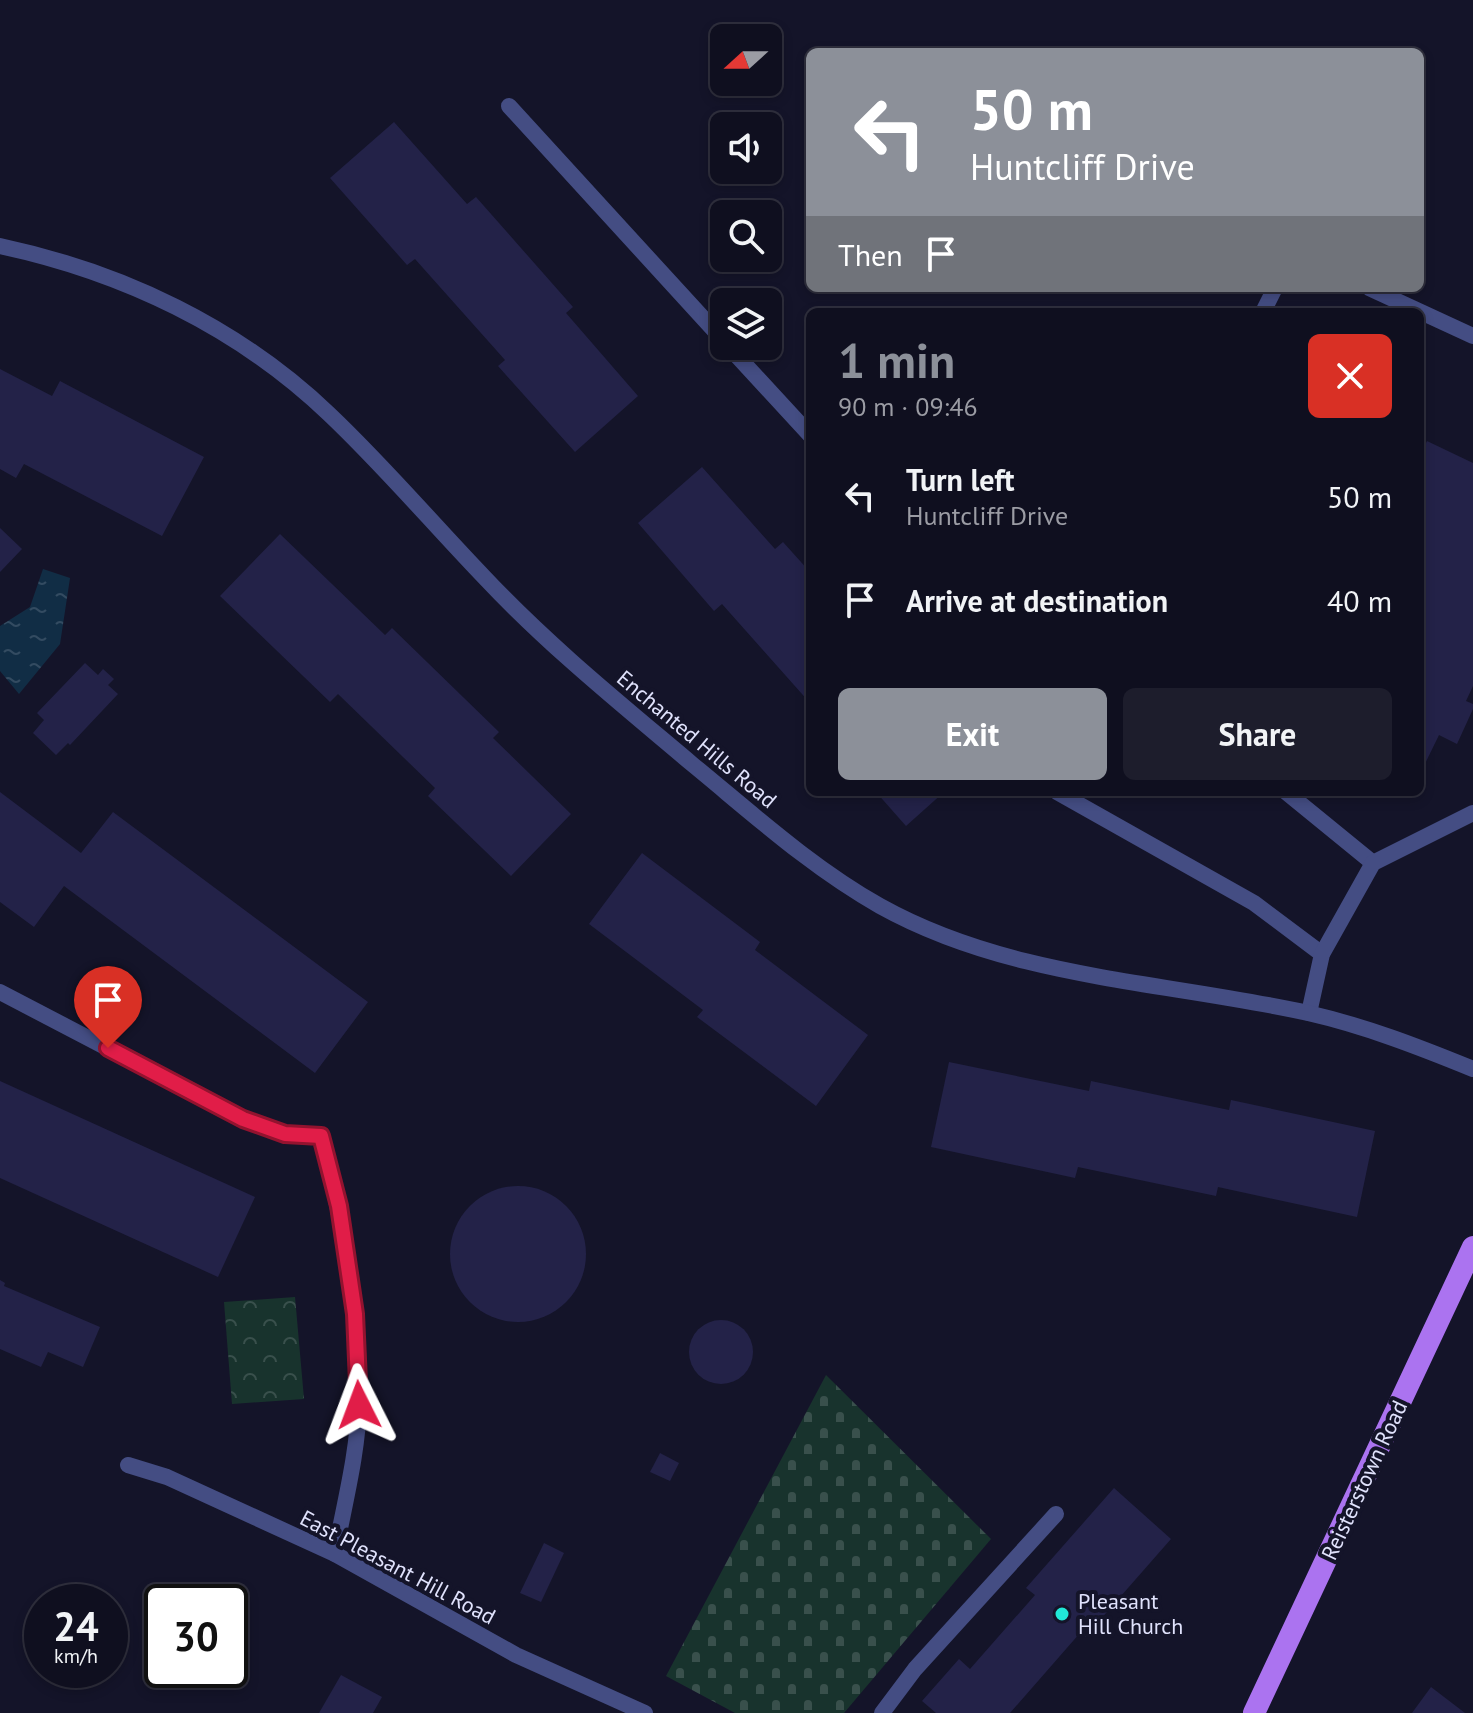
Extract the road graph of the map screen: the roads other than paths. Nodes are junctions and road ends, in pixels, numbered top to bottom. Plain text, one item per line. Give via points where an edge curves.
1 (509, 106) dead end
2 (0, 246) edge
3 (1378, 292) edge
4 (1412, 308) edge
5 (1424, 313) edge
6 (710, 326) edge
7 (1473, 336) edge
8 (741, 360) edge
9 (806, 431) edge
10 (1064, 796) edge
11 (1291, 796) edge
12 (1473, 813) edge
13 (1373, 863) junction
14 (1322, 954) junction
15 (0, 992) edge
16 (1309, 1013) junction
17 (1473, 1069) edge
18 (1473, 1247) edge
19 (128, 1465) dead end
20 (1056, 1514) dead end
21 (335, 1554) junction
22 (645, 1713) edge
23 (882, 1713) edge
24 (1254, 1713) edge

1 - 6 street
2 - 16 street, Enchanted Hills Road via 49,256 149,292 224,333 281,373 327,412 560,653 812,863 882,907 953,941 1003,956
3 - 4 street
5 - 7 street
8 - 9 street
10 - 14 street via 1254,903
11 - 13 street
12 - 13 street
13 - 14 street
14 - 16 street
15 - 21 street via 243,1119 285,1134 321,1136 339,1206 355,1314 359,1405
16 - 17 street, Enchanted Hills Road via 1394,1037
18 - 24 main road, Reisterstown Road
19 - 21 street, East Pleasant Hill Road via 167,1477
20 - 23 street via 915,1669
21 - 22 street, East Pleasant Hill Road via 516,1655

